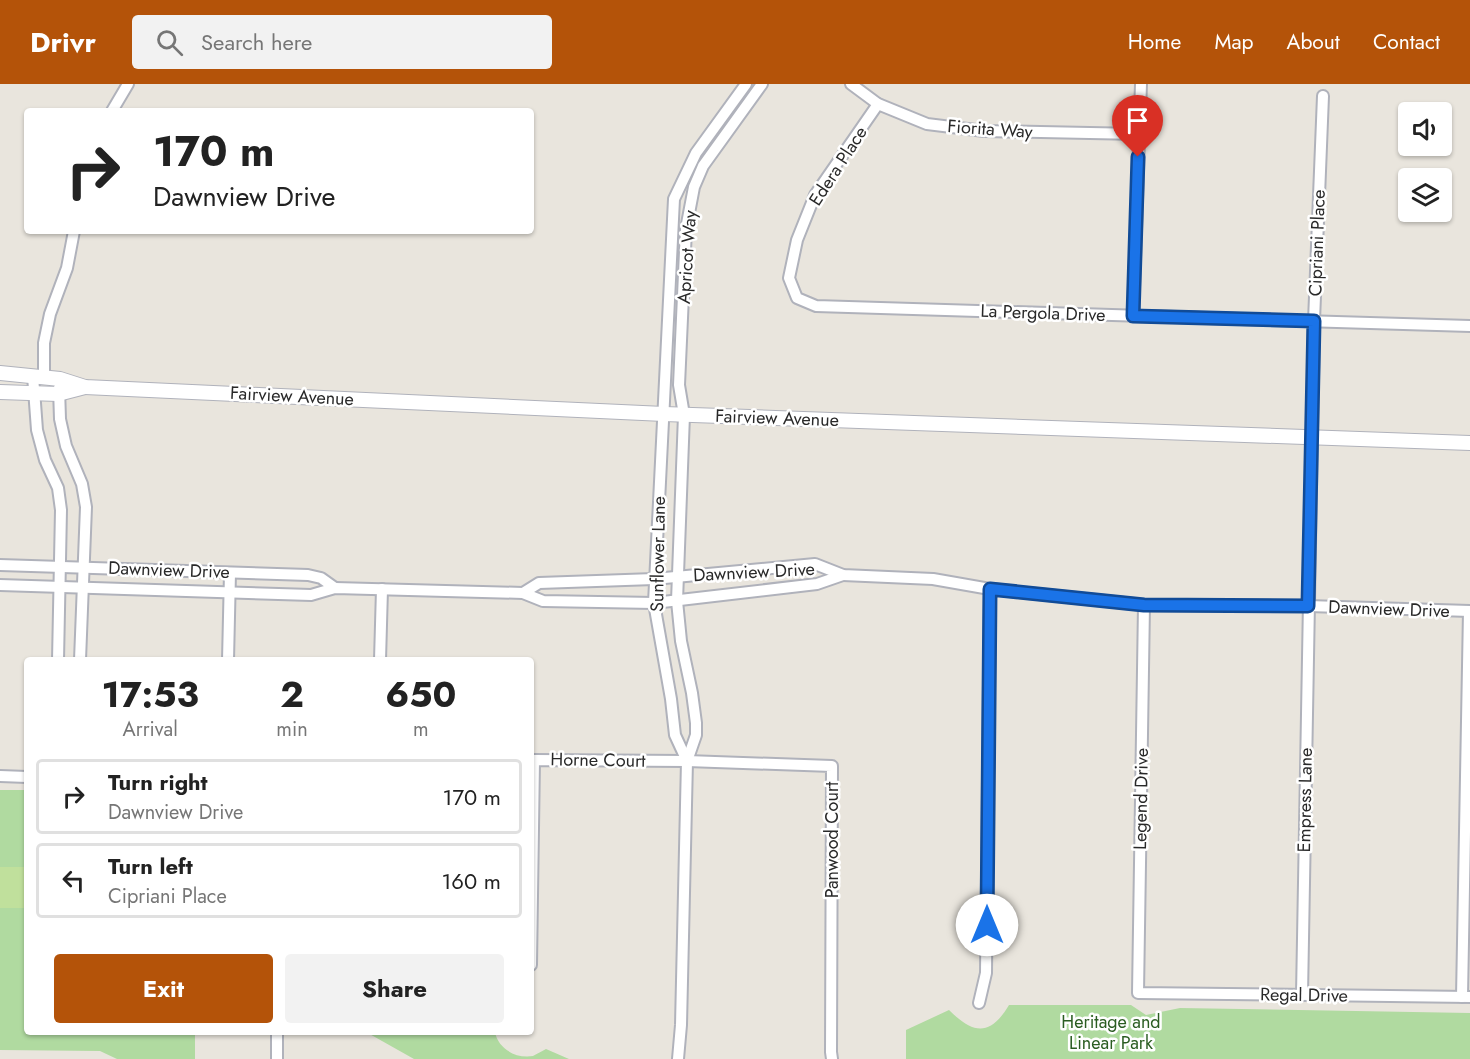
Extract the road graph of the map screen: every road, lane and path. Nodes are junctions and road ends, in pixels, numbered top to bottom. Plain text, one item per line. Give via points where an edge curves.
1 (128, 84) edge
2 (746, 84) edge
3 (762, 84) edge
4 (851, 84) edge
5 (1141, 84) edge
6 (1323, 96) dead end
7 (878, 104) junction
8 (114, 108) edge
9 (1139, 134) junction
10 (73, 234) edge
11 (797, 298) joint
12 (1133, 316) junction
13 (1314, 321) junction
14 (1470, 326) edge
15 (0, 373) edge
16 (39, 376) junction
17 (60, 378) junction
18 (85, 387) junction
19 (0, 392) edge
20 (35, 394) junction
21 (58, 394) junction
22 (664, 414) junction
23 (684, 415) junction
24 (1312, 437) junction
25 (1470, 443) edge
26 (0, 565) edge
27 (61, 566) junction
28 (84, 567) junction
29 (230, 573) junction
30 (843, 575) junction
31 (678, 576) junction
32 (654, 579) junction
33 (0, 585) edge
34 (60, 587) junction
35 (83, 588) junction
36 (335, 588) junction
37 (382, 589) junction
38 (990, 589) junction
39 (523, 593) junction
40 (230, 594) junction
41 (677, 600) junction
42 (654, 603) junction
43 (1144, 605) junction
44 (1308, 606) junction
45 (1470, 611) edge
46 (58, 657) edge
47 (81, 657) edge
48 (228, 657) edge
49 (380, 657) edge
50 (534, 760) edge
51 (687, 761) junction
52 (0, 776) edge
53 (24, 777) edge
54 (1138, 993) joint
55 (1302, 995) junction
56 (1466, 997) edge
57 (979, 1003) dead end
58 (277, 1035) edge
59 (277, 1059) edge
60 (678, 1059) edge
61 (832, 1059) edge

1 - 8 street
2 - 22 street, Apricot Way via 696,153 674,199
3 - 23 street, Apricot Way via 703,166 694,187 686,229 679,385
4 - 7 street, Fiorita Way
5 - 9 street
6 - 13 street, Cipriani Place
7 - 9 street, Fiorita Way via 927,124 984,131
7 - 11 street, Edera Place via 815,195 796,240 789,278
9 - 12 street
10 - 16 street via 67,268 50,314
11 - 12 street, La Pergola Drive via 816,306
12 - 13 street, La Pergola Drive
13 - 14 street, La Pergola Drive
13 - 24 street, Cipriani Place
15 - 16 street, Fairview Avenue
16 - 17 street, Fairview Avenue
16 - 20 street
17 - 18 street, Fairview Avenue
17 - 21 street
18 - 21 street, Fairview Avenue
18 - 22 street, Fairview Avenue
19 - 20 street, Fairview Avenue
20 - 21 street, Fairview Avenue
20 - 27 street via 37,430 58,488
21 - 28 street via 66,446 82,484 86,507
22 - 23 street, Fairview Avenue
22 - 32 street, Sunflower Lane
23 - 24 street, Fairview Avenue
23 - 31 street, Sunflower Lane
24 - 25 street, Fairview Avenue
24 - 44 street, Cipriani Place
26 - 27 street, Dawnview Drive
27 - 28 street, Dawnview Drive
27 - 34 street
28 - 29 street, Dawnview Drive
28 - 35 street
29 - 36 street, Dawnview Drive via 308,575
29 - 40 street
30 - 31 street, Dawnview Drive via 814,564
30 - 38 street, Dawnview Drive via 933,579
30 - 41 street, Dawnview Drive via 817,584
31 - 32 street, Dawnview Drive
31 - 41 street, Sunflower Lane
32 - 39 street, Dawnview Drive via 539,583
32 - 42 street, Sunflower Lane
33 - 34 street, Dawnview Drive
34 - 35 street, Dawnview Drive
34 - 46 street
35 - 40 street, Dawnview Drive
35 - 47 street
36 - 37 street, Dawnview Drive
36 - 40 street, Dawnview Drive via 311,596
37 - 39 street, Dawnview Drive
37 - 49 street
38 - 43 street, Dawnview Drive
38 - 57 street via 986,973
39 - 42 street, Dawnview Drive via 543,601
40 - 48 street
41 - 42 street, Dawnview Drive
41 - 51 street, Sunflower Lane via 696,723
42 - 51 street, Sunflower Lane via 675,735
43 - 44 street, Dawnview Drive
43 - 54 street, Legend Drive
44 - 45 street, Dawnview Drive
44 - 55 street, Empress Lane
45 - 56 street
50 - 51 street, Horne Court
51 - 60 street, Sunflower Lane
51 - 61 street, Panwood Court via 832,766
52 - 53 street
54 - 55 street, Regal Drive
55 - 56 street, Regal Drive
58 - 59 street

